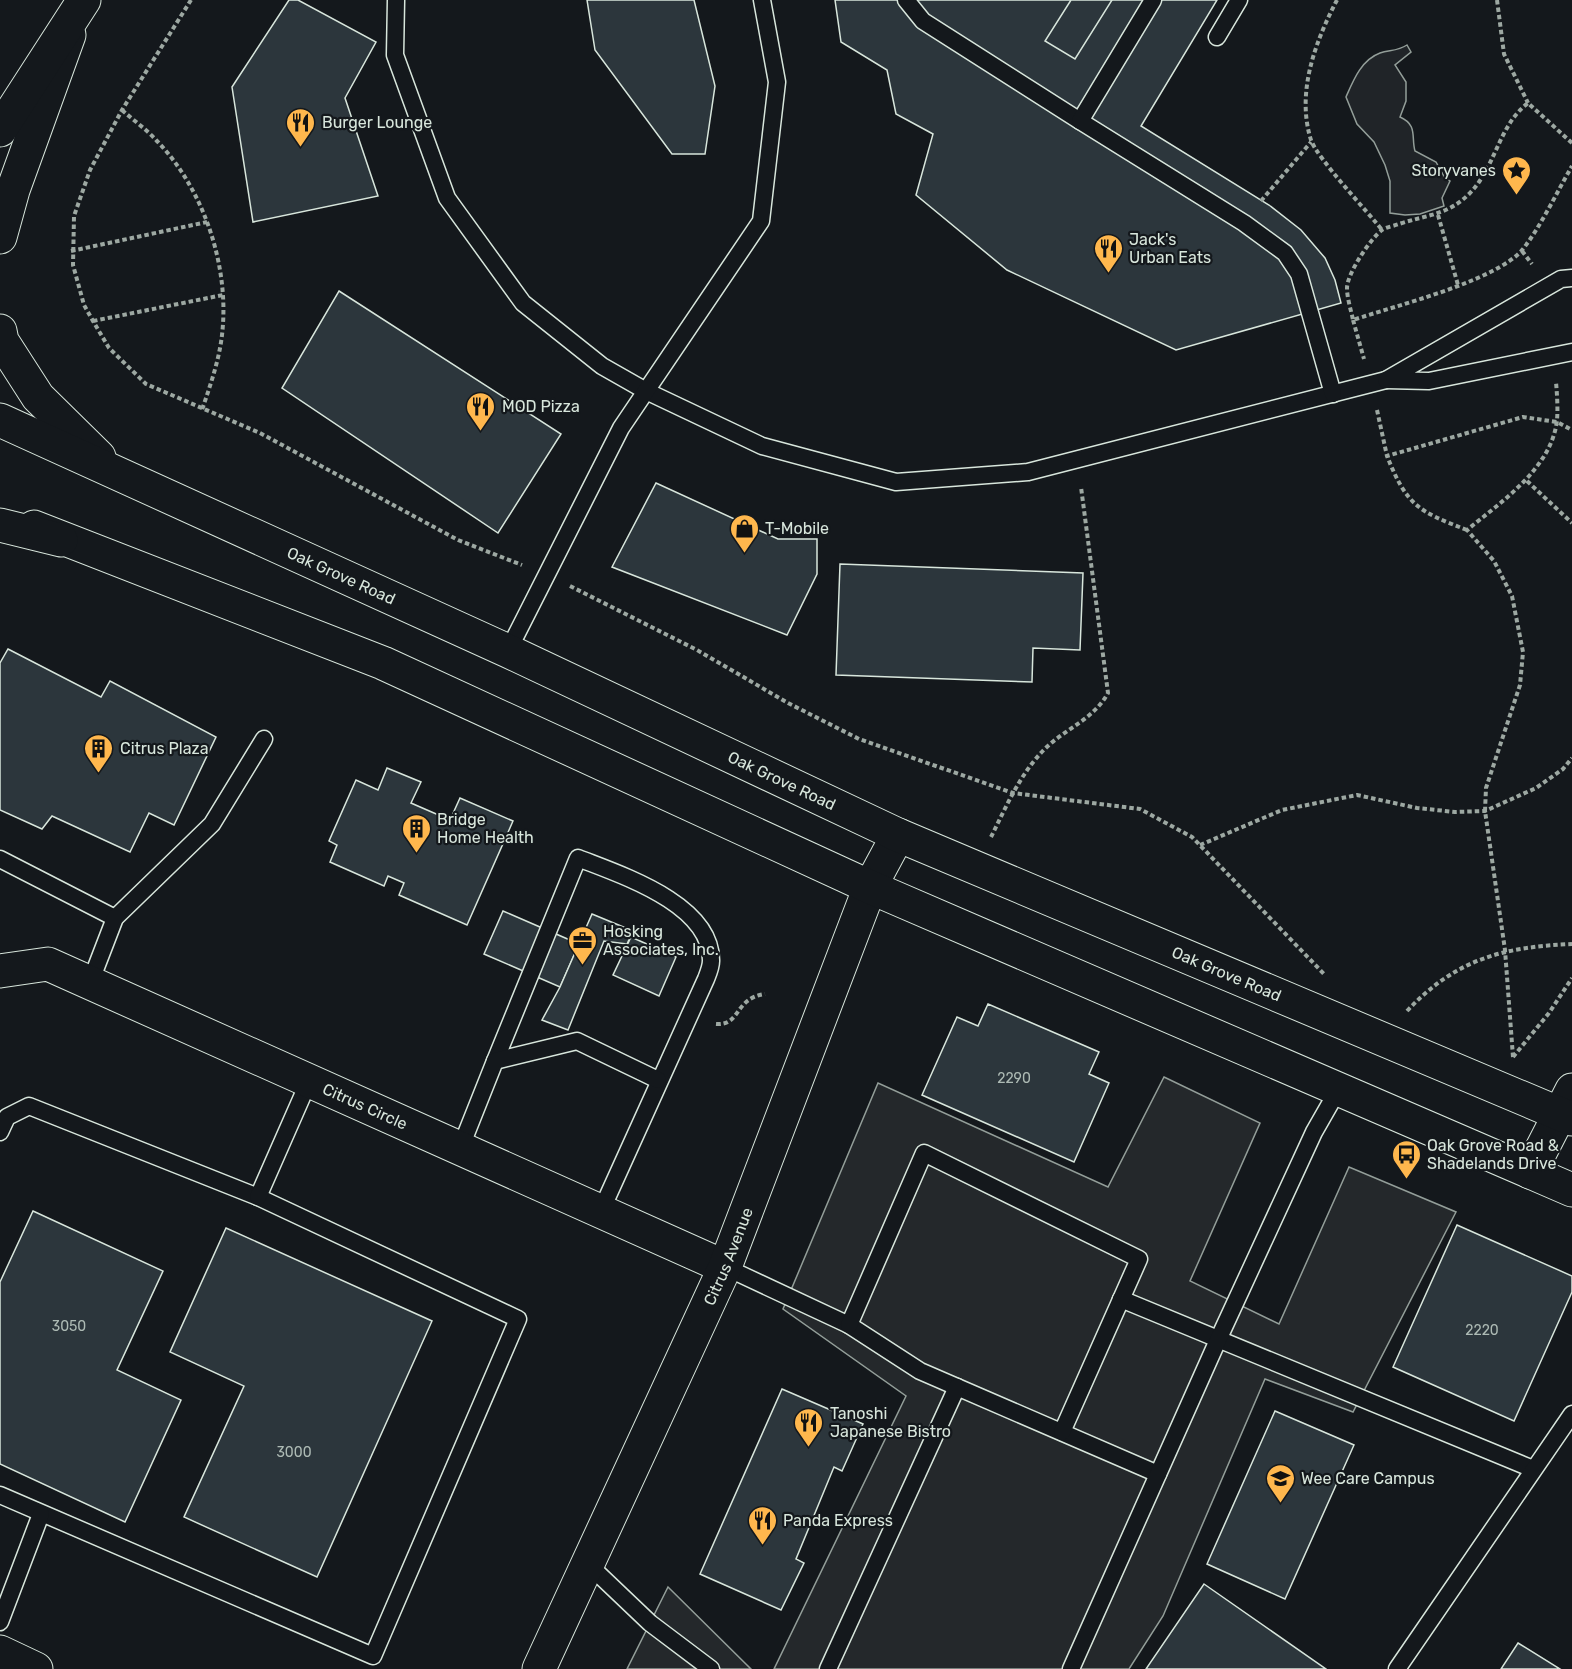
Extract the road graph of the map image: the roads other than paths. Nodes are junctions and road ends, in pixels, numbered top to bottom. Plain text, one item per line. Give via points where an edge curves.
1 (396, 0) edge
2 (762, 0) edge
3 (906, 0) edge
4 (1153, 0) edge
5 (1239, 0) edge
6 (82, 4) edge
7 (1217, 37) dead end
8 (1080, 121) junction
9 (0, 130) edge
10 (0, 237) edge
11 (1572, 278) edge
12 (0, 331) edge
13 (1572, 352) edge
14 (1386, 380) junction
15 (646, 391) junction
16 (1333, 394) junction
17 (0, 420) edge
18 (116, 473) junction
19 (0, 511) edge
20 (0, 525) edge
21 (61, 540) junction
22 (508, 651) junction
23 (264, 739) dead end
24 (898, 836) junction
25 (0, 859) edge
26 (870, 887) junction
27 (115, 918) junction
28 (0, 971) edge
29 (90, 983) junction
30 (495, 1061) junction
31 (658, 1080) junction
32 (309, 1081) junction
33 (1338, 1090) junction
34 (1568, 1107) edge
35 (0, 1132) edge
36 (460, 1149) junction
37 (1530, 1172) junction
38 (1572, 1190) edge
39 (258, 1197) junction
40 (601, 1211) junction
41 (725, 1267) junction
42 (1121, 1299) junction
43 (849, 1324) junction
44 (1218, 1340) junction
45 (957, 1387) junction
46 (1572, 1414) edge
47 (1062, 1432) junction
48 (1533, 1469) junction
49 (1158, 1474) junction
50 (0, 1495) edge
51 (41, 1514) junction
52 (588, 1564) junction
53 (0, 1622) edge
54 (0, 1652) edge
55 (36, 1669) edge
56 (539, 1669) edge
57 (711, 1669) edge
58 (828, 1669) edge
59 (1071, 1669) edge
60 (1397, 1669) edge

1 - 15 lane via 395,55 447,198 523,303 602,366
2 - 15 lane via 777,82 761,221
3 - 8 lane via 923,21
4 - 8 lane
5 - 7 lane
6 - 9 main road
6 - 10 main road via 13,190
8 - 16 lane via 1244,222 1285,253 1299,274
11 - 14 lane via 1561,279
12 - 18 main road via 38,397
13 - 14 lane via 1429,381
14 - 16 lane
15 - 16 lane via 762,446 896,482 1028,472
15 - 22 lane via 621,428
17 - 18 main road, Oak Grove Road
18 - 22 main road, Oak Grove Road
19 - 21 main road
20 - 21 main road
21 - 26 main road via 383,663
22 - 24 main road, Oak Grove Road
23 - 27 lane via 212,824
24 - 26 main road, Citrus Avenue
24 - 34 main road, Oak Grove Road
25 - 27 lane
26 - 33 main road
26 - 41 main road, Citrus Avenue
27 - 29 lane
28 - 29 main road, Citrus Circle via 48,964
29 - 32 main road, Citrus Circle
30 - 31 lane via 577,1041
30 - 31 lane via 578,858 678,904 693,917 707,942 711,961 706,979
30 - 36 lane
31 - 40 lane
32 - 36 main road, Citrus Circle
32 - 39 lane
33 - 37 main road
33 - 44 lane via 1314,1132
34 - 37 main road
35 - 39 lane via 7,1117 29,1106
36 - 40 main road, Citrus Circle
37 - 38 main road
39 - 51 lane via 518,1319 372,1656
40 - 41 main road, Citrus Circle
41 - 43 lane
41 - 52 main road, Citrus Avenue
42 - 43 lane via 1139,1259 924,1153
42 - 44 lane
42 - 47 lane
43 - 45 lane via 920,1371
44 - 48 lane
44 - 49 lane
45 - 47 lane
45 - 58 lane
46 - 48 lane
47 - 49 lane
48 - 60 lane
49 - 59 lane
50 - 51 lane
51 - 53 lane
52 - 56 main road, Citrus Avenue
52 - 57 lane via 650,1623
54 - 55 main road

